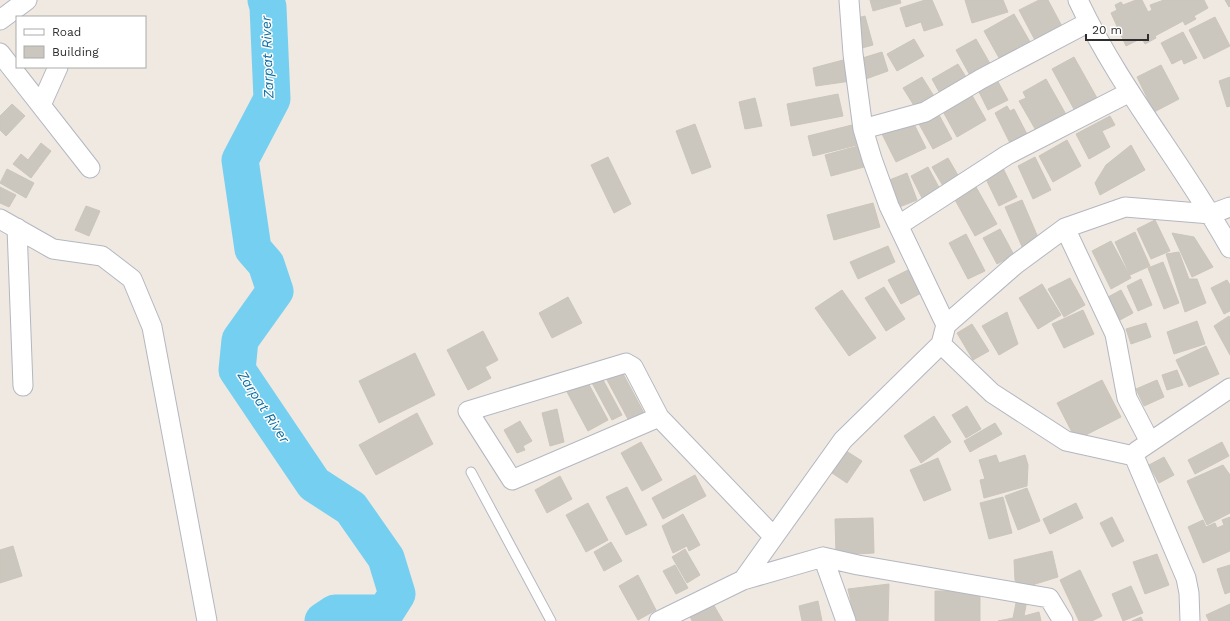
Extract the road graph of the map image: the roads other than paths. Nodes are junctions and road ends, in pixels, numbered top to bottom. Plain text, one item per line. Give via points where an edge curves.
1 (849, 0) edge
2 (1078, 0) edge
3 (1089, 22) junction
4 (0, 53) edge
5 (58, 68) edge
6 (1130, 92) junction
7 (41, 105) junction
8 (863, 129) junction
9 (90, 168) dead end
10 (1230, 207) edge
11 (1211, 214) junction
12 (0, 219) edge
13 (899, 225) junction
14 (17, 228) junction
15 (1065, 228) junction
16 (1230, 248) edge
17 (946, 325) junction
18 (941, 344) junction
19 (23, 386) dead end
20 (1230, 388) edge
21 (659, 417) junction
22 (1150, 442) junction
23 (1134, 456) junction
24 (471, 472) dead end
25 (773, 536) junction
26 (823, 556) junction
27 (743, 580) junction
28 (207, 621) edge
29 (550, 621) edge
30 (659, 621) edge
31 (846, 621) edge
32 (1063, 621) edge
33 (1190, 621) edge

1 - 8 street
2 - 3 street
3 - 6 street
3 - 8 street via 925,112
4 - 7 street
5 - 7 street
6 - 11 street
6 - 13 street via 1007,155
7 - 9 street
8 - 13 street via 889,206
10 - 11 street
11 - 15 street via 1125,207
11 - 16 street
12 - 14 street
13 - 17 street
14 - 19 street
14 - 28 street via 53,249 102,256 132,279 152,327
15 - 17 street via 1016,264
15 - 22 street via 1115,334 1127,398
17 - 18 street
18 - 23 street via 992,393 1066,441
18 - 25 street via 843,440
20 - 22 street
21 - 21 street via 512,480 468,411 626,363 632,367
21 - 25 street
22 - 23 street via 1137,450
23 - 33 street via 1186,578
24 - 29 lane
25 - 27 street
26 - 27 street
26 - 31 street
26 - 32 street via 858,565 1049,598
27 - 30 street

